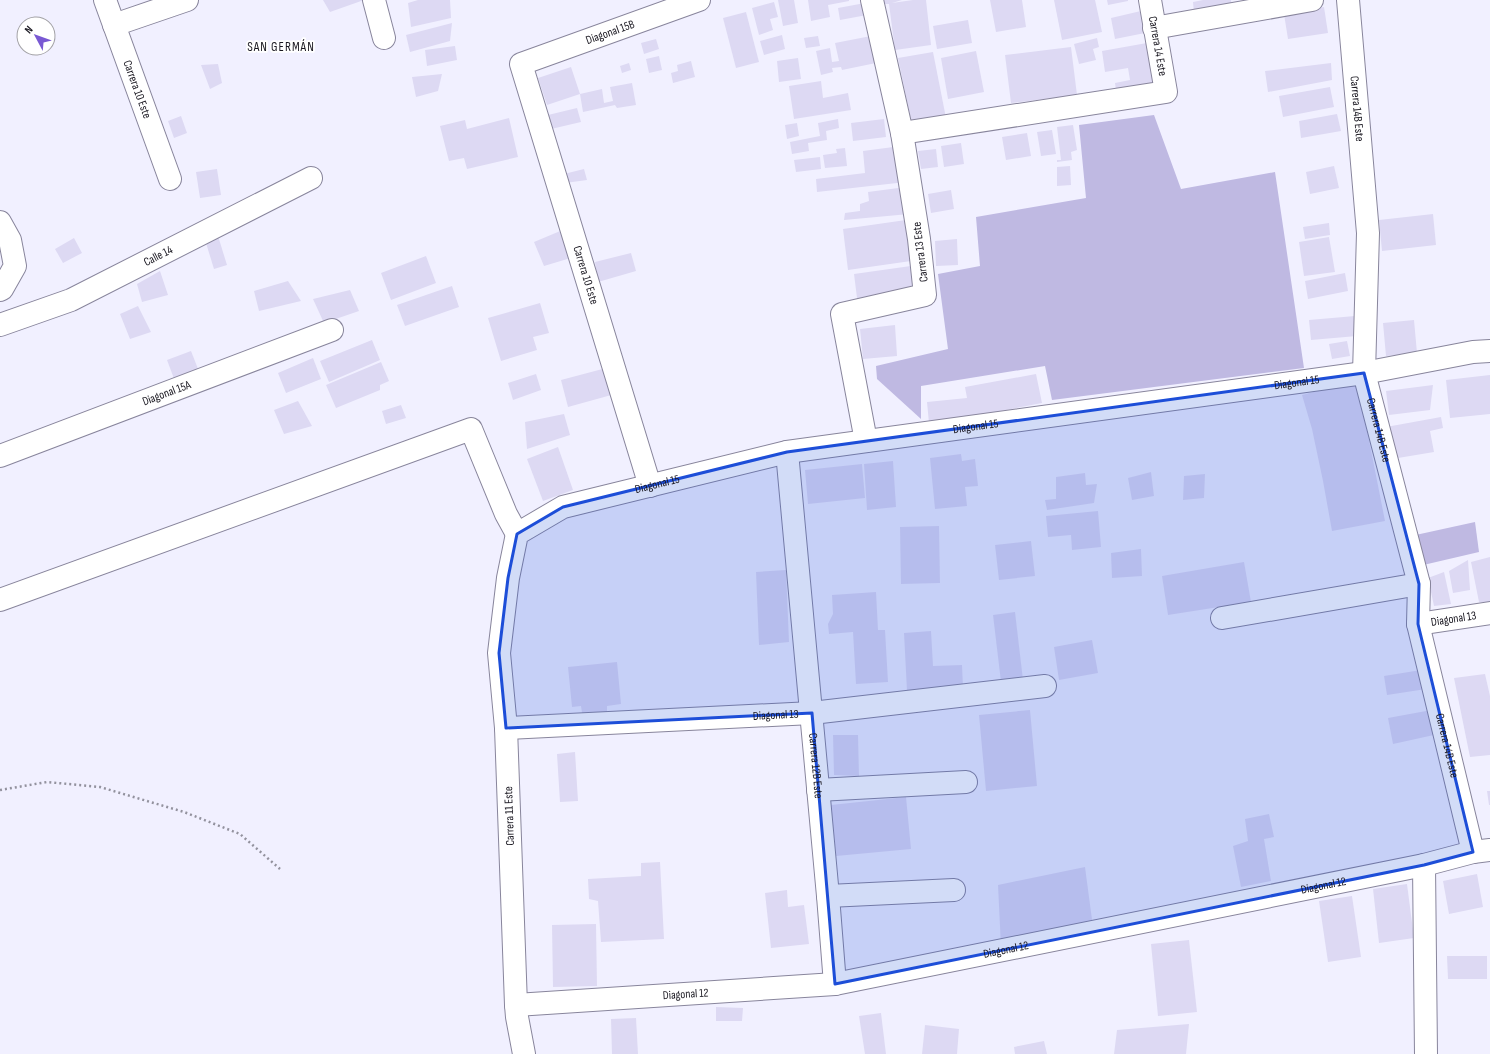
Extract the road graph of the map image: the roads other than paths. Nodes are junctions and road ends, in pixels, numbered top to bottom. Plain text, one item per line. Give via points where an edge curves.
1 (105, 0) edge
2 (187, 0) edge
3 (374, 0) edge
4 (699, 0) edge
5 (872, 0) edge
6 (1150, 0) edge
7 (1312, 0) edge
8 (1348, 0) edge
9 (114, 25) junction
10 (1154, 28) junction
11 (384, 38) dead end
12 (521, 64) joint
13 (902, 133) junction
14 (170, 178) dead end
15 (311, 178) dead end
16 (5, 231) edge
17 (0, 290) edge
18 (0, 324) edge
19 (332, 330) dead end
20 (1490, 351) edge
21 (1364, 373) junction
22 (866, 441) junction
23 (787, 452) junction
24 (0, 456) edge
25 (650, 486) junction
26 (518, 534) junction
27 (1418, 584) junction
28 (0, 600) edge
29 (1490, 613) edge
30 (1222, 618) dead end
31 (1418, 624) junction
32 (1045, 686) dead end
33 (812, 713) junction
34 (506, 728) junction
35 (966, 782) dead end
36 (818, 790) junction
37 (1482, 851) edge
38 (1424, 865) junction
39 (954, 890) dead end
40 (828, 896) junction
41 (835, 984) junction
42 (516, 1005) junction
43 (524, 1054) edge
44 (1426, 1054) edge

1 - 9 street, Carrera 10 Este
2 - 9 street
3 - 11 street
4 - 12 street, Diagonal 15B
5 - 13 street, Carrera 13 Este
6 - 10 street, Carrera 14 Este
7 - 10 street
8 - 21 street, Carrera 14B Este via 1368,233
9 - 14 street, Carrera 10 Este
10 - 13 street, Carrera 14 Este via 1166,92
12 - 25 street, Carrera 10 Este
13 - 22 street, Carrera 13 Este via 925,295 842,314
15 - 18 street, Calle 14 via 71,300
16 - 17 street via 15,266
19 - 24 street, Diagonal 15A
20 - 21 street, Diagonal 15
21 - 22 street, Diagonal 15
21 - 27 street, Carrera 14B Este
22 - 23 street, Diagonal 15
23 - 25 street, Diagonal 15
23 - 33 street, Carrera 12B Este
25 - 26 street, Diagonal 15 via 563,507
26 - 28 street via 506,514 471,430
26 - 34 street, Carrera 11 Este via 508,578 499,653
27 - 30 street
27 - 31 street, Carrera 14B Este
29 - 31 street, Diagonal 13
31 - 37 street, Carrera 14B Este
32 - 33 street, Diagonal 13
33 - 34 street, Diagonal 13
33 - 36 street, Carrera 12B Este
34 - 42 street, Carrera 11 Este
35 - 36 street
36 - 40 street, Carrera 12B Este
37 - 38 street, Diagonal 12
38 - 41 street, Diagonal 12
38 - 44 street
39 - 40 street
40 - 41 street, Carrera 12B Este
41 - 42 street, Diagonal 12
42 - 43 street, Carrera 11 Este

